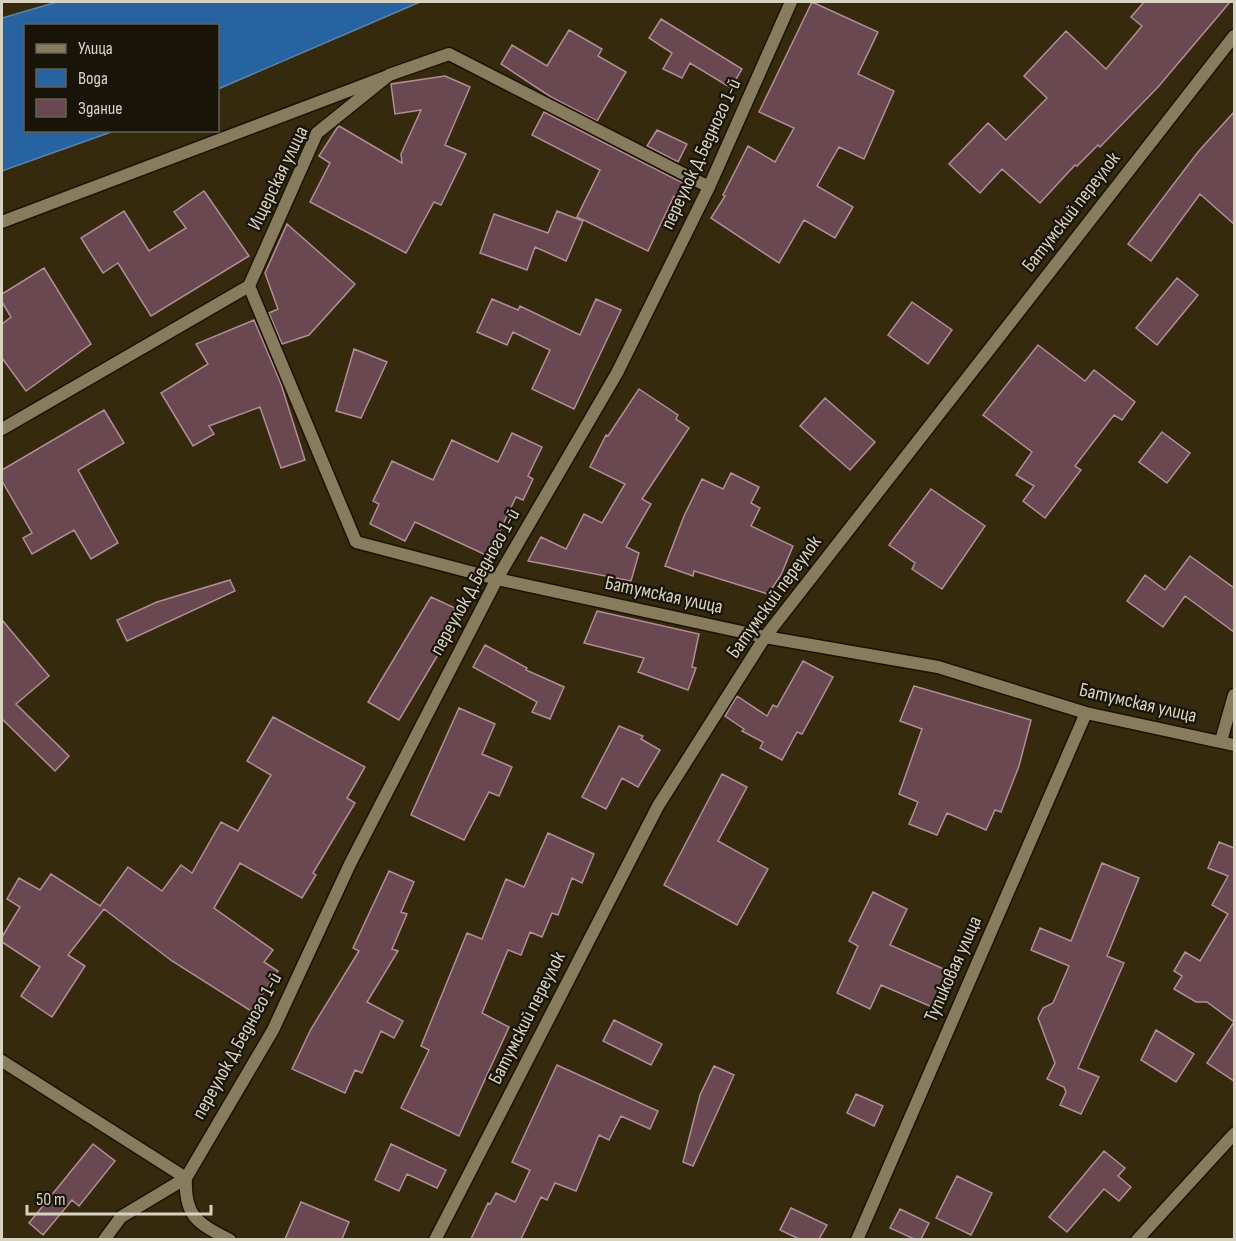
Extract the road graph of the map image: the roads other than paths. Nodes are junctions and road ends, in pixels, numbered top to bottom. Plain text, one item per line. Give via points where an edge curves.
1 (791, 2) edge
2 (1234, 36) edge
3 (389, 75) junction
4 (709, 188) junction
5 (2, 222) edge
6 (249, 286) junction
7 (2, 429) edge
8 (497, 579) junction
9 (765, 637) junction
10 (1234, 695) edge
11 (1086, 713) junction
12 (1221, 741) junction
13 (1234, 745) edge
14 (2, 1061) edge
15 (1234, 1134) edge
16 (186, 1178) junction
17 (104, 1239) edge
18 (230, 1239) edge
19 (435, 1239) edge
20 (857, 1239) edge
21 (1137, 1239) edge

1 - 4 street, переулок Д.Бедного 1-й
2 - 9 street, Батумский переулок
3 - 4 street, Ищерская улица via 449,54
3 - 5 street
3 - 6 street, Ищерская улица via 317,133
4 - 8 street, переулок Д.Бедного 1-й via 617,373
6 - 7 street
6 - 8 street, Батумская улица via 356,542
8 - 9 street, Батумская улица
8 - 16 street, переулок Д.Бедного 1-й via 350,864 273,1030
9 - 11 street, Батумская улица via 938,667
9 - 19 street, Батумский переулок via 658,806
10 - 12 street
11 - 12 street, Батумская улица
11 - 20 street, Тупиковая улица
12 - 13 street, Батумская улица
14 - 16 street
15 - 21 street
16 - 17 street via 121,1217
16 - 18 street via 185,1201 202,1226

